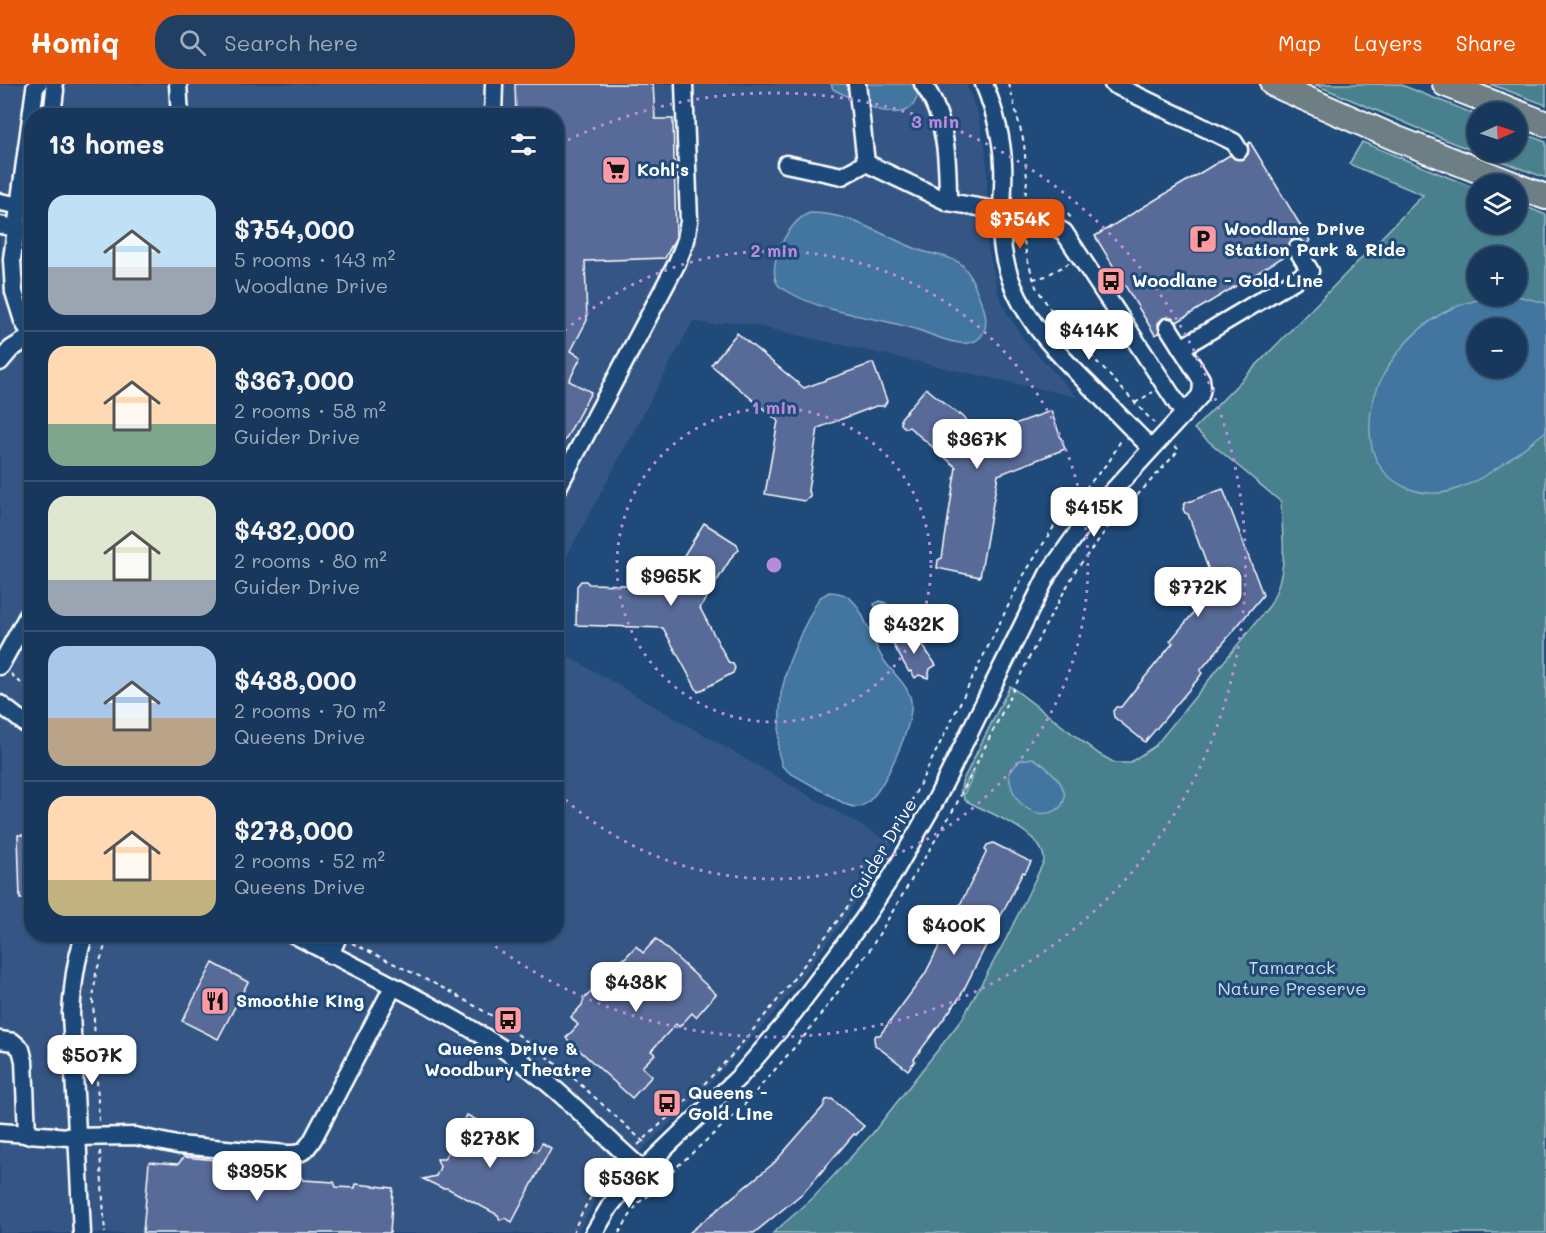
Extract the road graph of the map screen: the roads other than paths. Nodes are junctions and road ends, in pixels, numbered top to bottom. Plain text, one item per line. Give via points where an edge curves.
1 (38, 84) edge
2 (54, 84) edge
3 (178, 84) edge
4 (494, 84) edge
5 (684, 84) edge
6 (857, 84) edge
7 (923, 84) edge
8 (984, 84) edge
9 (1113, 84) edge
10 (1273, 84) edge
11 (1445, 84) edge
12 (33, 108) edge
13 (53, 108) edge
14 (180, 108) edge
15 (493, 108) edge
16 (1546, 124) edge
17 (1239, 150) dead end
18 (866, 163) junction
19 (786, 164) dead end
20 (1487, 174) edge
21 (1527, 190) edge
22 (1546, 197) edge
23 (0, 202) edge
24 (948, 202) junction
25 (24, 206) edge
26 (24, 208) edge
27 (1001, 218) junction
28 (16, 228) edge
29 (1297, 249) dead end
30 (24, 321) edge
31 (1168, 327) dead end
32 (24, 341) edge
33 (1181, 348) junction
34 (0, 362) edge
35 (1184, 414) junction
36 (1151, 448) junction
37 (564, 476) edge
38 (24, 620) edge
39 (4, 649) edge
40 (6, 670) edge
41 (0, 704) edge
42 (24, 723) edge
43 (83, 942) edge
44 (307, 942) edge
45 (342, 942) edge
46 (330, 955) junction
47 (393, 987) junction
48 (0, 1040) edge
49 (0, 1132) edge
50 (27, 1134) junction
51 (78, 1137) junction
52 (643, 1170) junction
53 (82, 1233) edge
54 (594, 1233) edge

1 - 12 street
2 - 13 street
3 - 14 street
4 - 15 street
5 - 37 street via 689,221 686,240
6 - 18 street
7 - 24 street via 941,125 948,159
8 - 27 street via 1000,135
9 - 17 street via 1234,142
10 - 20 highway
11 - 16 highway
18 - 19 street via 842,176
18 - 24 street
21 - 22 highway
23 - 25 street
24 - 27 street
26 - 28 street
27 - 35 street via 1059,228
27 - 36 street via 1007,272 1030,321
28 - 30 street via 14,292
29 - 33 street via 1310,271
31 - 33 street
32 - 34 street
33 - 35 street, Guider Drive via 1201,379 1202,388
35 - 36 street, Guider Drive
36 - 52 street, Guider Drive via 1088,518 1048,574 937,798 863,920 741,1075
38 - 39 street
39 - 40 street
41 - 42 street
43 - 51 street via 73,978 71,1013
44 - 46 street
45 - 46 street
46 - 47 street
47 - 51 street via 309,1146 300,1154 177,1145 135,1136
47 - 52 street via 510,1054 556,1089
48 - 50 street via 13,1042 22,1053
49 - 50 street
50 - 51 street
51 - 53 street
52 - 54 street, Guider Drive via 610,1206

